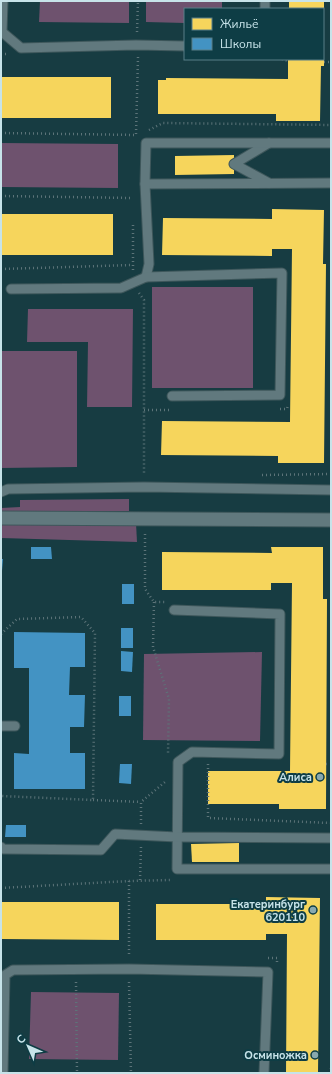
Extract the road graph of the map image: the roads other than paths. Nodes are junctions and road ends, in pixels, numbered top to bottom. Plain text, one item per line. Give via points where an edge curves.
1 (3, 1) edge
2 (184, 46) edge
3 (270, 142) junction
4 (331, 143) edge
5 (331, 183) edge
6 (146, 184) junction
7 (269, 184) junction
8 (146, 276) junction
9 (11, 289) dead end
10 (172, 396) dead end
11 (331, 490) edge
12 (1, 492) edge
13 (1, 518) edge
14 (331, 520) edge
15 (172, 606) road end
16 (1, 726) edge
17 (15, 726) dead end
18 (177, 837) junction
19 (331, 838) edge
20 (1, 847) edge
21 (331, 869) edge
22 (3, 1073) edge
23 (264, 1073) edge

1 - 2 lane via 2,32 21,48
3 - 4 lane
3 - 6 lane via 146,143
3 - 7 lane via 234,164
5 - 7 lane
6 - 7 lane
6 - 8 lane via 149,264
8 - 9 lane via 121,288
8 - 10 lane via 282,273 280,395
11 - 12 lane via 144,487 8,489
13 - 14 street
15 - 18 lane via 280,614 279,754 192,752 178,762
16 - 17 lane
18 - 19 lane
18 - 20 lane via 114,834 101,850
18 - 21 lane via 177,869
22 - 23 lane via 5,975 13,970 76,969 268,972

